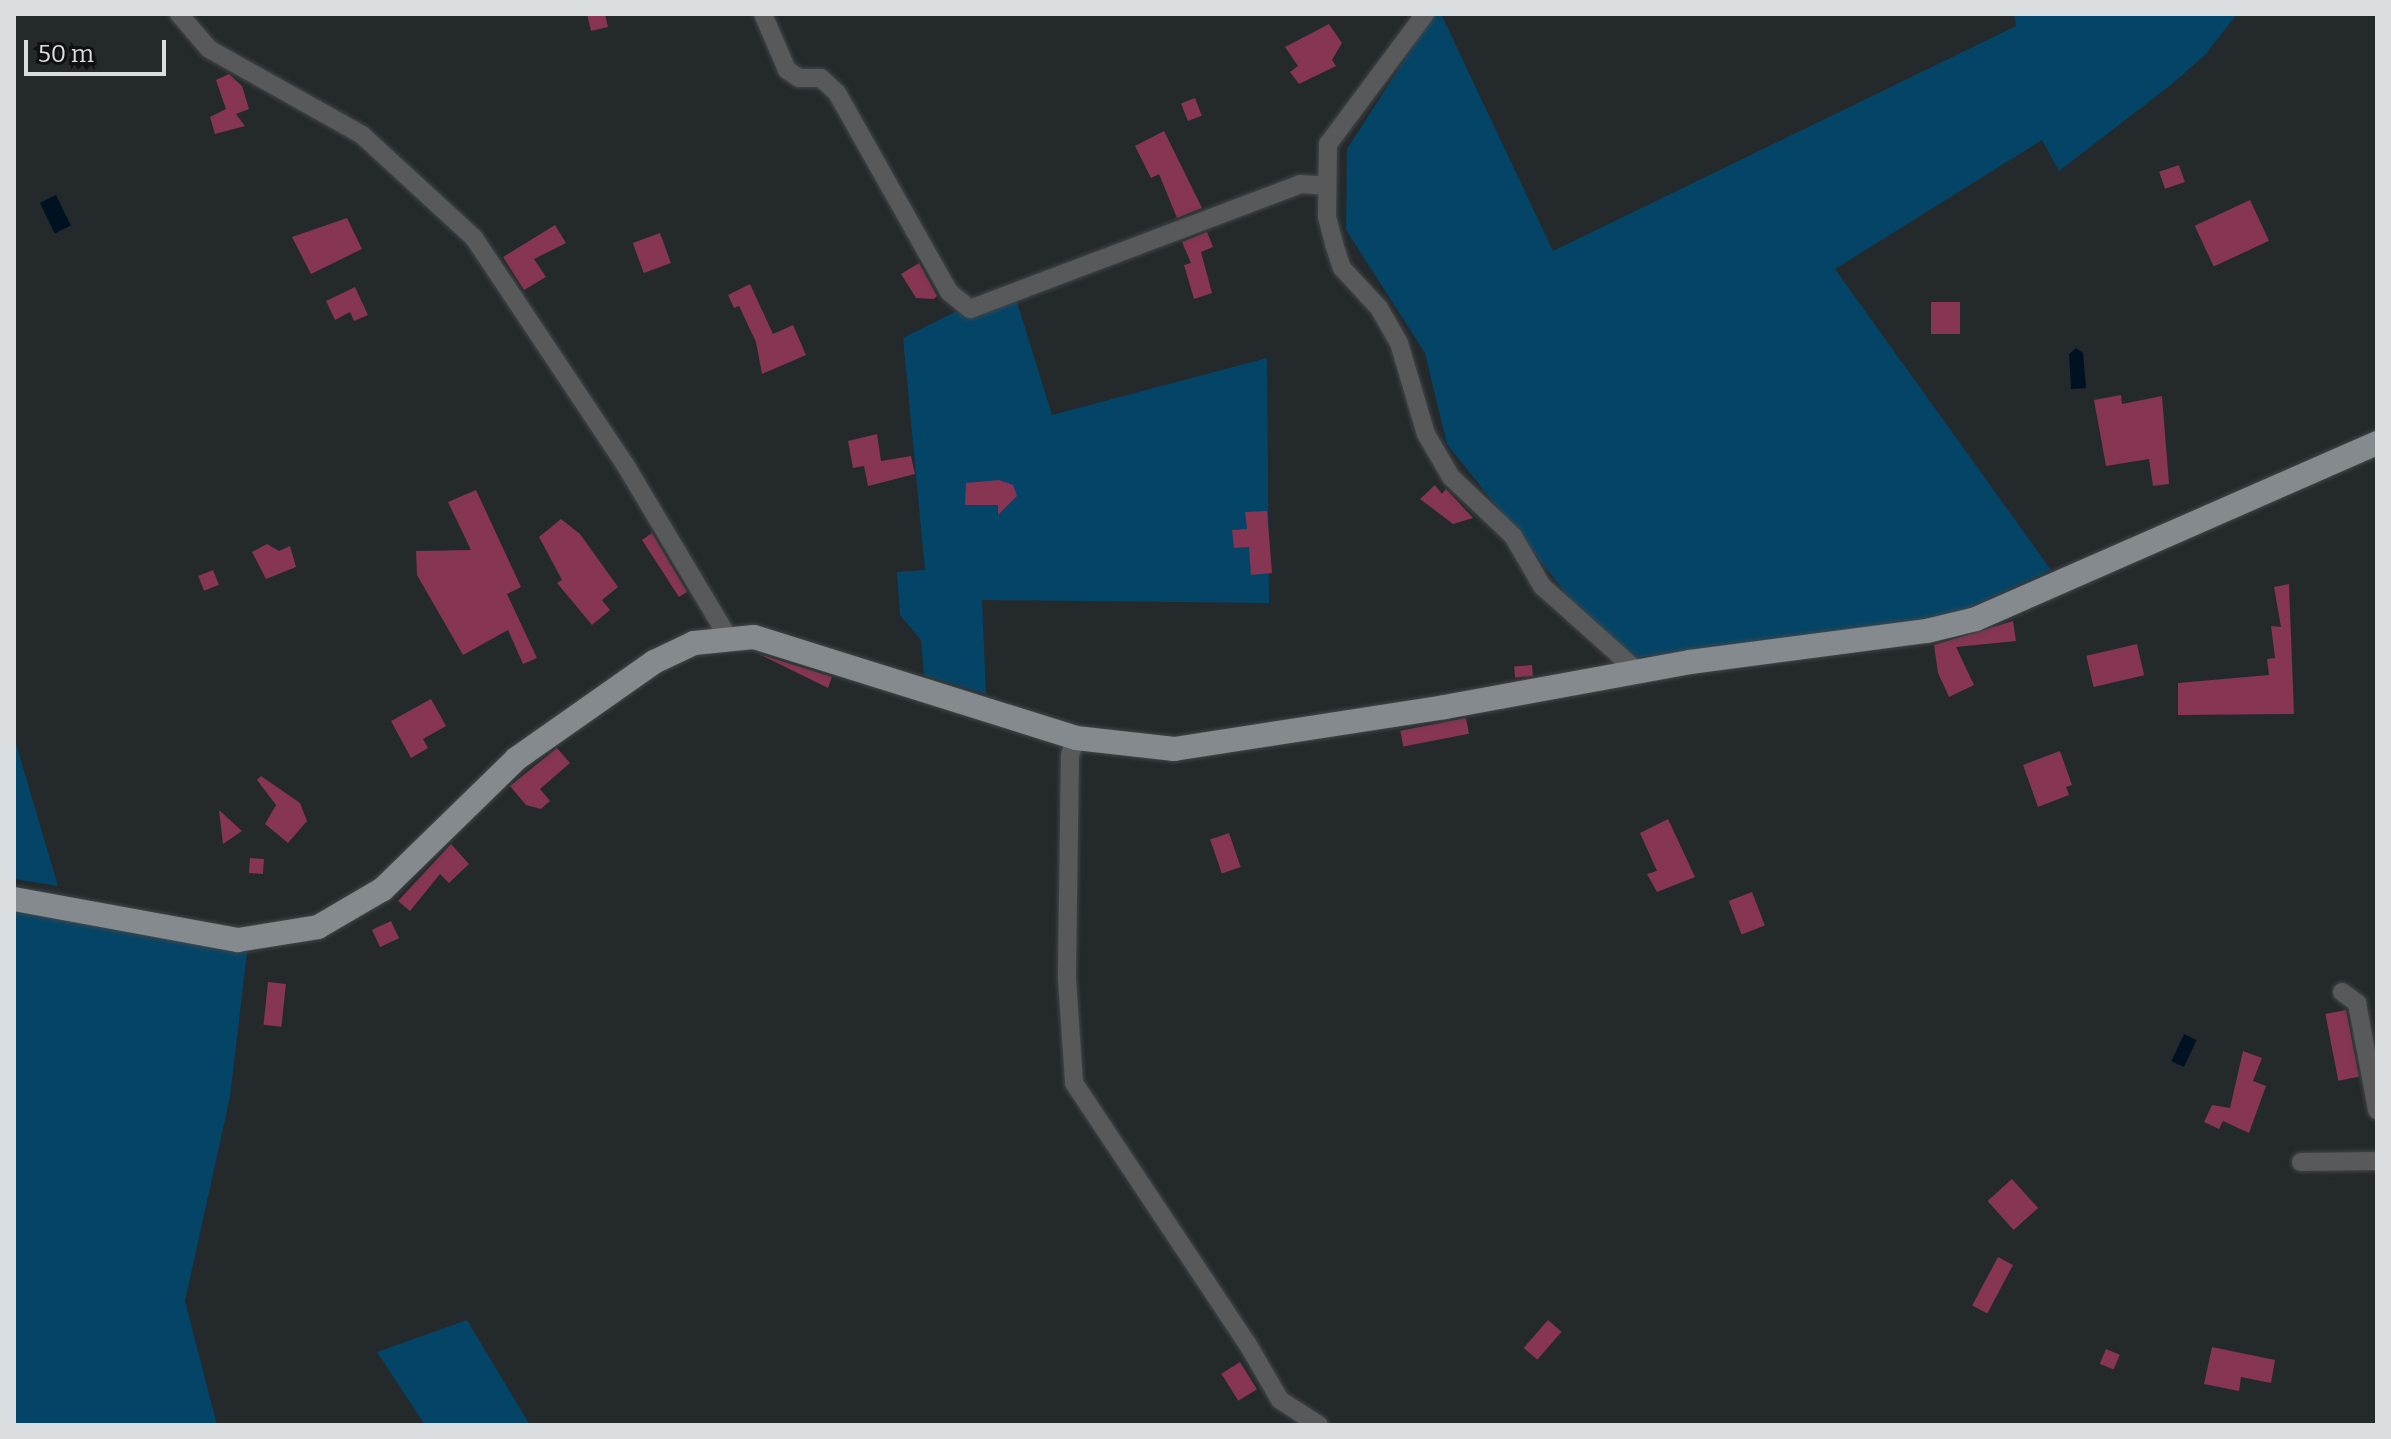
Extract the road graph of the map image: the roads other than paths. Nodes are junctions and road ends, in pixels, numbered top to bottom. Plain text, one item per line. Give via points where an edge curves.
1 (179, 14) edge
2 (763, 14) edge
3 (1425, 14) edge
4 (1326, 186) junction
5 (2377, 443) edge
6 (728, 637) junction
7 (1637, 671) junction
8 (1076, 738) junction
9 (14, 899) edge
10 (2342, 992) dead end
11 (2377, 1110) edge
12 (2377, 1161) edge
13 (2301, 1162) dead end
14 (1284, 1416) edge
15 (1319, 1425) edge

1 - 6 street via 209,49 362,135 474,238 617,452
2 - 4 street via 787,70 799,78 821,78 837,93 949,292 970,309 1300,184
3 - 4 street via 1328,144
4 - 7 street via 1327,217 1342,268 1394,333 1426,434 1451,477 1513,536 1542,586
5 - 7 main road via 1976,619 1927,631
6 - 8 main road via 792,646
6 - 9 main road via 694,643 654,662 529,750 383,889 318,927 238,940
7 - 8 main road via 1174,749
8 - 14 street via 1070,755 1067,979 1074,1083
10 - 11 street via 2357,1003
12 - 13 street
14 - 15 street

